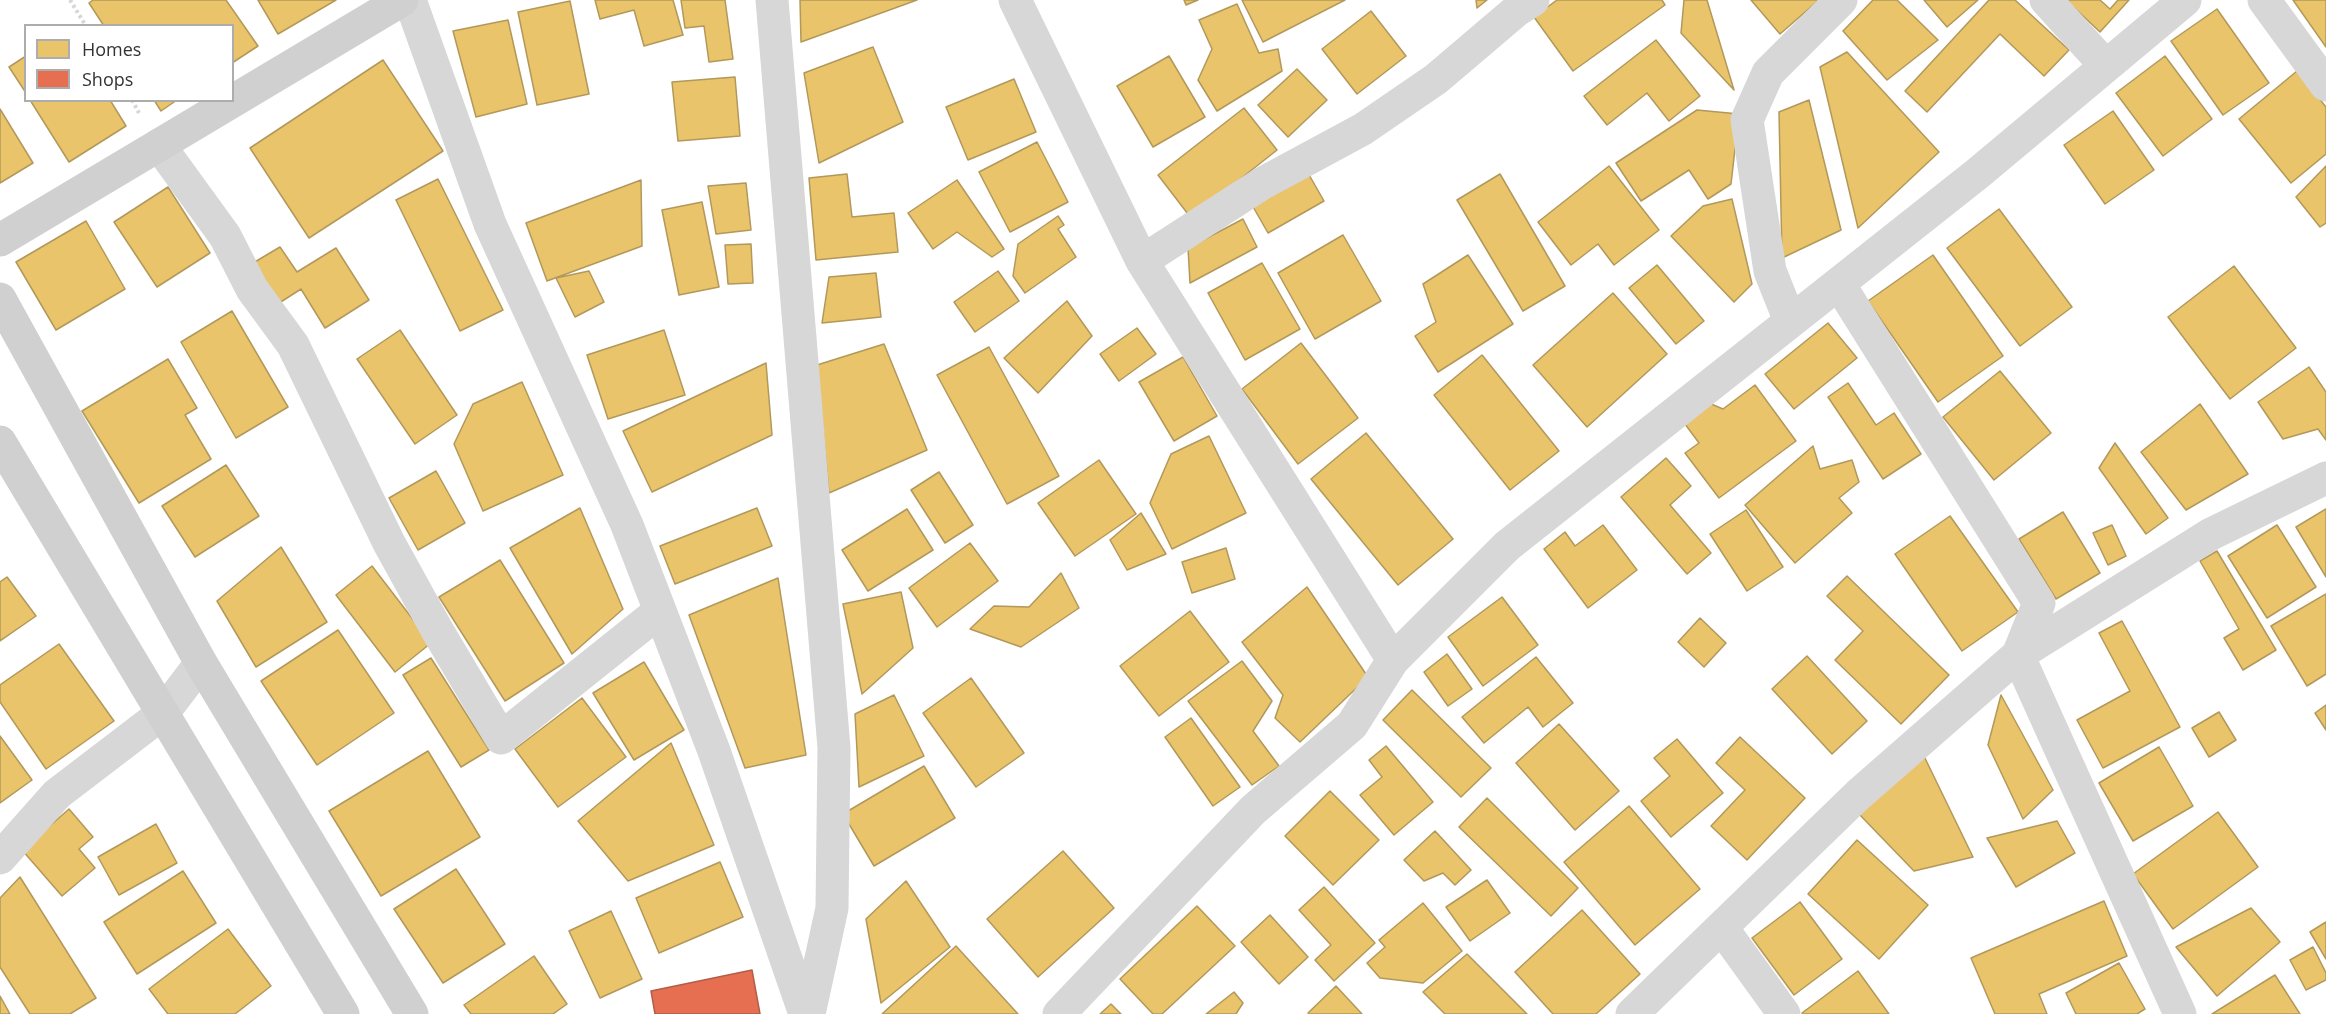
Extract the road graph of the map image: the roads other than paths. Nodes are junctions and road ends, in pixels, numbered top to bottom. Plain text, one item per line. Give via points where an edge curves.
1 (402, 0) edge
2 (410, 0) edge
3 (771, 0) edge
4 (1015, 0) edge
5 (1533, 0) edge
6 (1841, 0) edge
7 (2046, 0) edge
8 (2185, 0) edge
9 (2264, 0) edge
10 (2105, 65) junction
11 (2326, 85) edge
12 (234, 100) edge
13 (231, 102) edge
14 (159, 145) junction
15 (0, 240) edge
16 (1142, 261) junction
17 (1839, 284) junction
18 (0, 299) edge
19 (1790, 321) junction
20 (0, 442) edge
21 (2326, 478) edge
22 (660, 611) junction
23 (2018, 656) junction
24 (1393, 660) junction
25 (201, 663) junction
26 (163, 712) junction
27 (0, 858) edge
28 (1722, 928) junction
29 (343, 1014) edge
30 (412, 1014) edge
31 (807, 1014) edge
32 (1059, 1014) edge
33 (1632, 1014) edge
34 (1784, 1014) edge
35 (2180, 1014) edge

1 - 12 main road
2 - 22 street via 490,224 627,525
3 - 31 street via 834,748 832,908
4 - 16 street
5 - 16 street via 1436,79 1363,129 1263,183
6 - 19 street via 1768,73 1747,120 1770,271
7 - 10 street
8 - 10 street
9 - 11 street
10 - 17 street
13 - 14 main road
14 - 15 main road
14 - 22 street via 225,236 252,289 293,345 389,543 501,738
16 - 24 street
17 - 19 street
17 - 23 street via 2039,603
18 - 25 main road
19 - 24 street via 1507,546
20 - 26 main road
21 - 23 street via 2211,534
22 - 31 street
23 - 28 street via 1858,795
23 - 35 street
24 - 32 street via 1353,725 1253,810
25 - 26 street
25 - 30 main road
26 - 27 street via 57,794
26 - 29 main road
28 - 33 street
28 - 34 street

